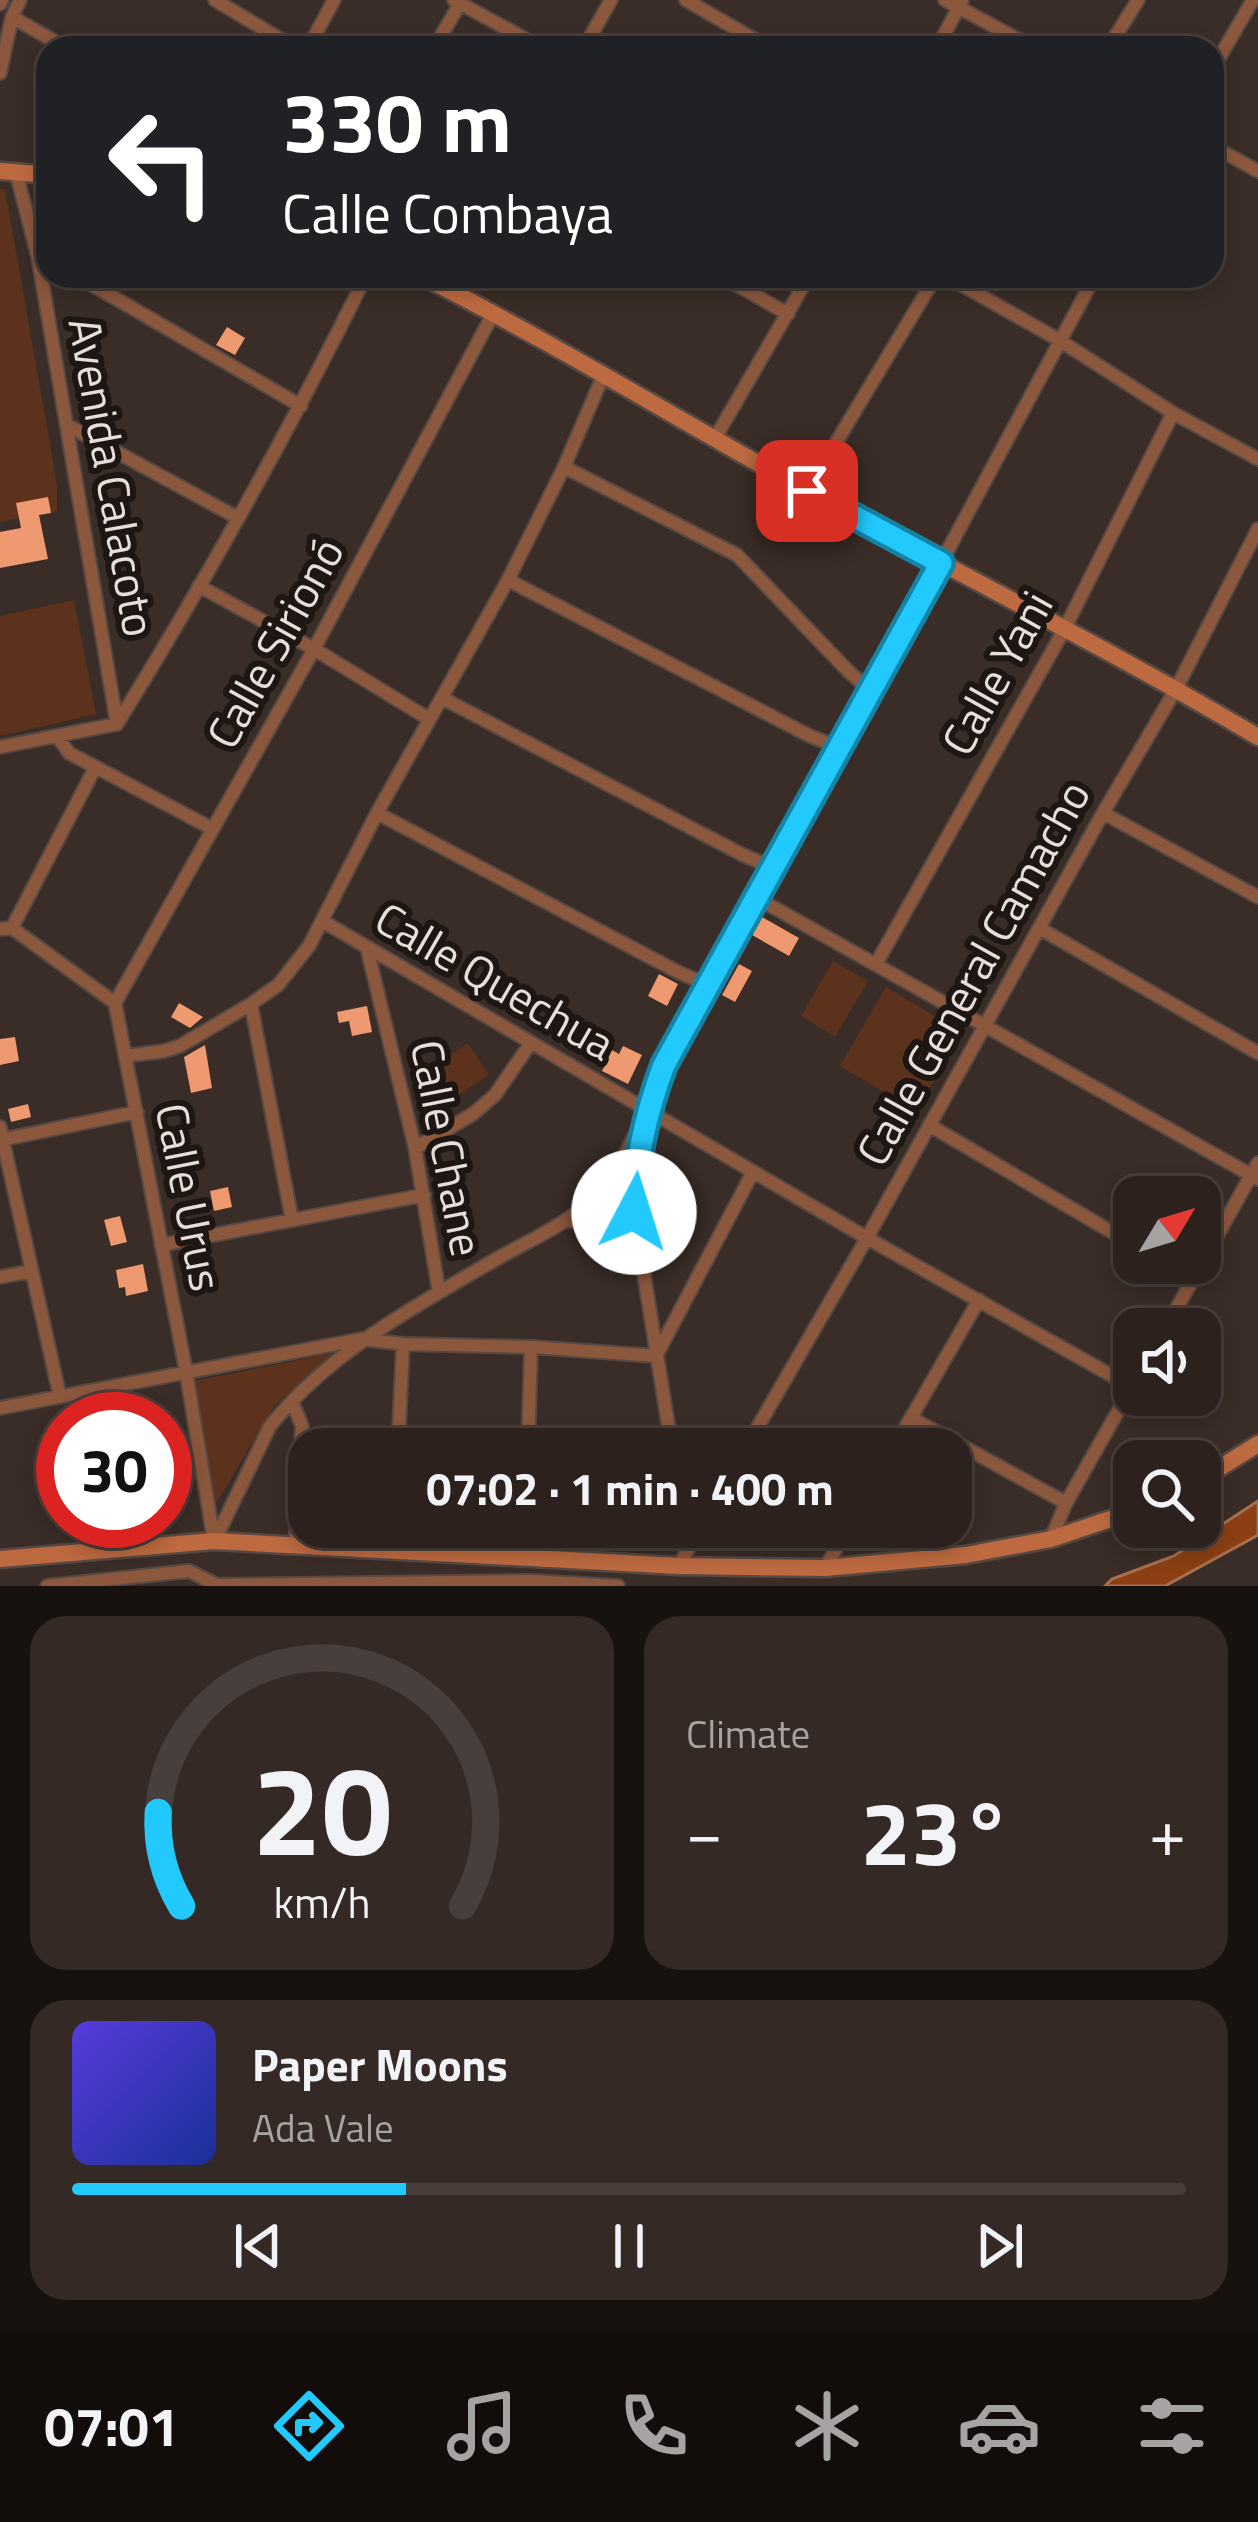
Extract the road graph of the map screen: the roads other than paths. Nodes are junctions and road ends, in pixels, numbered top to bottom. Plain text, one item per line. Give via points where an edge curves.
1 (20, 0) edge
2 (215, 0) edge
3 (334, 0) edge
4 (611, 0) edge
5 (686, 0) edge
6 (1138, 0) edge
7 (1252, 0) edge
8 (459, 1) edge
9 (956, 2) edge
10 (12, 16) junction
11 (46, 36) edge
12 (276, 36) edge
13 (314, 36) edge
14 (440, 36) edge
15 (521, 36) edge
16 (591, 36) edge
17 (749, 36) edge
18 (942, 36) edge
19 (1014, 36) edge
20 (1116, 36) edge
21 (1224, 49) edge
22 (0, 73) edge
23 (1224, 153) edge
24 (8, 172) edge
25 (1258, 172) edge
26 (36, 242) edge
27 (47, 288) edge
28 (98, 288) edge
29 (360, 288) edge
30 (459, 288) edge
31 (742, 288) edge
32 (802, 288) edge
33 (930, 288) edge
34 (967, 288) edge
35 (1088, 288) edge
36 (493, 314) junction
37 (788, 314) junction
38 (1059, 340) junction
39 (604, 374) junction
40 (301, 406) junction
41 (1173, 413) junction
42 (67, 425) junction
43 (714, 440) junction
44 (1258, 459) edge
45 (564, 467) junction
46 (807, 491) junction
47 (238, 518) junction
48 (1258, 529) edge
49 (941, 563) junction
50 (508, 580) junction
51 (199, 586) junction
52 (1064, 629) junction
53 (314, 649) junction
54 (1176, 689) junction
55 (871, 690) junction
56 (442, 698) junction
57 (429, 718) junction
58 (117, 724) junction
59 (57, 736) junction
60 (1258, 737) edge
61 (0, 747) edge
62 (840, 748) junction
63 (95, 768) junction
64 (377, 813) junction
65 (1103, 813) junction
66 (213, 829) junction
67 (773, 868) junction
68 (1258, 897) edge
69 (757, 898) junction
70 (323, 922) junction
71 (1039, 928) junction
72 (6, 929) edge
73 (367, 948) junction
74 (875, 964) junction
75 (708, 985) junction
76 (115, 1003) junction
77 (251, 1004) junction
78 (986, 1024) junction
79 (530, 1044) junction
80 (1258, 1053) edge
81 (125, 1056) junction
82 (647, 1111) junction
83 (136, 1112) junction
84 (929, 1125) junction
85 (1, 1136) edge
86 (415, 1148) junction
87 (753, 1172) junction
88 (1256, 1173) edge
89 (424, 1195) junction
90 (292, 1220) junction
91 (565, 1221) junction
92 (635, 1221) junction
93 (1221, 1232) edge
94 (1113, 1234) edge
95 (867, 1238) junction
96 (161, 1245) junction
97 (32, 1271) junction
98 (0, 1277) edge
99 (439, 1292) junction
100 (979, 1300) junction
101 (362, 1339) junction
102 (403, 1344) junction
103 (531, 1347) junction
104 (656, 1356) junction
105 (186, 1371) junction
106 (1113, 1374) edge
107 (59, 1392) edge
108 (84, 1392) edge
109 (36, 1401) edge
110 (292, 1401) junction
111 (0, 1408) edge
112 (1115, 1416) edge
113 (910, 1418) junction
114 (302, 1428) edge
115 (399, 1428) edge
116 (529, 1428) edge
117 (668, 1428) edge
118 (757, 1428) edge
119 (905, 1428) edge
120 (1258, 1429) edge
121 (1251, 1449) edge
122 (1221, 1467) edge
123 (1066, 1502) junction
124 (1113, 1518) edge
125 (1051, 1538) junction
126 (214, 1540) junction
127 (288, 1546) edge
128 (328, 1548) edge
129 (524, 1548) edge
130 (687, 1548) edge
131 (837, 1548) edge
132 (394, 1550) joint
133 (523, 1556) junction
134 (0, 1559) edge
135 (679, 1566) junction
136 (825, 1568) junction
137 (47, 1586) edge
138 (618, 1586) edge
139 (670, 1586) edge

1 - 10 street
2 - 12 street
3 - 13 street
4 - 16 street
5 - 17 street
6 - 20 street
7 - 21 street
8 - 14 street
8 - 15 street
9 - 18 street
9 - 19 street
10 - 11 street
10 - 22 street
23 - 25 street
24 - 26 street, Avenida Calacoto
27 - 42 street, Avenida Calacoto
28 - 40 street
29 - 40 street
30 - 36 street
31 - 37 street
32 - 37 street
33 - 46 street
34 - 38 street
35 - 38 street
36 - 39 street
36 - 53 street, Calle Sirionó
37 - 43 street
38 - 41 street
38 - 49 street
39 - 43 street
39 - 45 street
40 - 47 street
41 - 44 street
41 - 52 street, Calle Yani
42 - 47 street
42 - 58 street, Avenida Calacoto
43 - 46 street
45 - 50 street
45 - 55 street via 737,555
46 - 49 street
47 - 51 street
48 - 54 street, Calle General Camacho
49 - 52 street
49 - 55 street
50 - 56 street
50 - 62 street
51 - 53 street
51 - 58 street
52 - 54 street
52 - 74 street, Calle Yani
53 - 57 street
53 - 66 street, Calle Sirionó
54 - 60 street
54 - 65 street, Calle General Camacho
55 - 62 street
56 - 57 street
56 - 67 street
57 - 64 street
58 - 59 street
59 - 61 street
59 - 63 street
62 - 67 street
63 - 66 street
63 - 72 street
64 - 70 street
64 - 75 street
65 - 68 street
65 - 71 street, Calle General Camacho
66 - 76 street, Calle Sirionó
67 - 69 street
69 - 74 street
69 - 75 street
70 - 73 street, Calle Quechua
70 - 77 street via 278,985
71 - 78 street, Calle General Camacho
71 - 80 street
72 - 76 street
73 - 79 street, Calle Quechua
73 - 86 street, Calle Chane
74 - 78 street
75 - 82 street
76 - 81 street, Calle Urus
77 - 81 street via 180,1046
77 - 90 street
78 - 84 street, Calle General Camacho
78 - 88 street
79 - 82 street, Calle Quechua
79 - 86 street via 473,1114
81 - 83 street, Calle Urus
82 - 87 street, Calle Quechua
82 - 91 street via 617,1170
82 - 92 street via 634,1174
83 - 85 street
83 - 96 street, Calle Urus
84 - 94 street
84 - 95 street, Calle General Camacho
85 - 97 street
86 - 89 street, Calle Chane
87 - 95 street, Calle Quechua
87 - 104 street
88 - 93 street
89 - 90 street
89 - 99 street, Calle Chane
90 - 96 street
91 - 92 street
91 - 99 street
92 - 104 street
95 - 100 street, Calle Quechua
95 - 118 street, Calle General Camacho
96 - 105 street, Calle Urus
97 - 98 street
97 - 107 street
99 - 101 street
100 - 106 street, Calle Quechua
100 - 113 street
101 - 102 street
101 - 105 street
101 - 110 street
102 - 103 street
102 - 115 street
103 - 104 street
103 - 116 street
104 - 117 street
105 - 108 street
105 - 126 street, Calle Urus
109 - 111 street
110 - 114 street
110 - 126 street via 270,1426
112 - 123 street
113 - 119 street
113 - 123 street
120 - 121 street
121 - 122 street
123 - 125 street
124 - 125 street
125 - 136 street
126 - 127 street
126 - 134 street
128 - 132 street
129 - 133 street
130 - 135 street
131 - 136 street
132 - 133 street
133 - 135 street
135 - 136 street
135 - 139 street
137 - 138 street via 189,1571 217,1585

